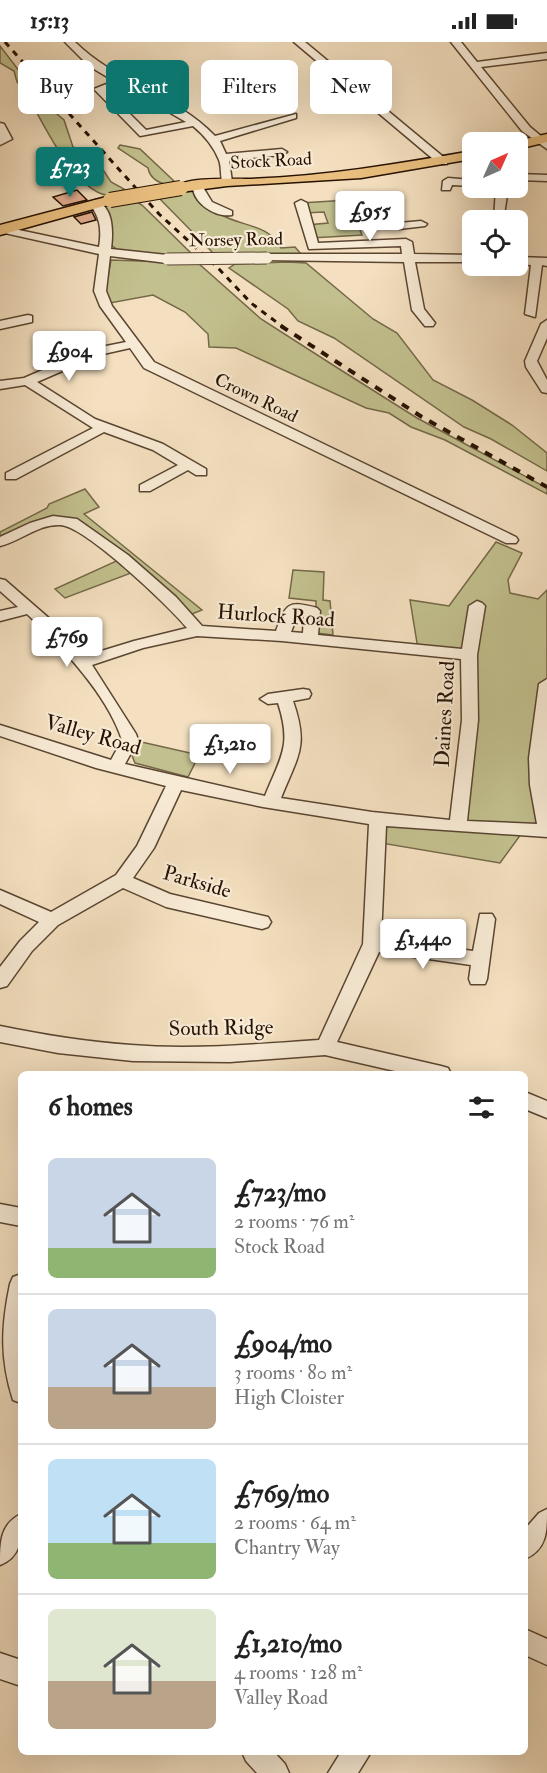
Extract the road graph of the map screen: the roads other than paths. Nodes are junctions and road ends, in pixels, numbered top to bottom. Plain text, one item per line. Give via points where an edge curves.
1 (70, 42) edge
2 (299, 42) edge
3 (456, 42) edge
4 (547, 56) edge
5 (476, 65) junction
6 (106, 71) edge
7 (106, 87) edge
8 (106, 96) edge
9 (124, 114) edge
10 (183, 114) edge
11 (292, 116) dead end
12 (194, 123) junction
13 (0, 126) edge
14 (4, 140) edge
15 (211, 140) junction
16 (545, 142) edge
17 (528, 144) edge
18 (282, 152) dead end
19 (225, 157) junction
20 (462, 157) edge
21 (443, 162) junction
22 (528, 177) edge
23 (547, 178) edge
24 (227, 182) junction
25 (462, 182) edge
26 (189, 187) junction
27 (446, 188) dead end
28 (103, 201) junction
29 (301, 202) dead end
30 (228, 213) dead end
31 (421, 224) dead end
32 (2, 228) edge
33 (402, 232) junction
34 (105, 252) junction
35 (410, 256) junction
36 (462, 258) edge
37 (541, 271) edge
38 (531, 314) dead end
39 (28, 319) dead end
40 (429, 323) dead end
41 (547, 324) edge
42 (0, 325) edge
43 (133, 344) junction
44 (27, 381) junction
45 (0, 385) edge
46 (547, 389) edge
47 (102, 427) junction
48 (188, 465) junction
49 (201, 472) dead end
50 (11, 476) dead end
51 (145, 488) dead end
52 (511, 540) dead end
53 (0, 542) edge
54 (0, 584) edge
55 (477, 606) dead end
56 (30, 609) junction
57 (0, 616) edge
58 (197, 631) junction
59 (282, 636) junction
60 (310, 639) junction
61 (469, 655) junction
62 (84, 662) junction
63 (547, 684) edge
64 (303, 694) dead end
65 (0, 730) edge
66 (116, 766) junction
67 (176, 782) junction
68 (271, 801) junction
69 (378, 817) junction
70 (458, 826) junction
71 (547, 831) edge
72 (122, 880) junction
73 (0, 897) edge
74 (486, 919) dead end
75 (52, 920) junction
76 (262, 922) dead end
77 (372, 944) junction
78 (480, 959) junction
79 (477, 979) dead end
80 (0, 981) edge
81 (0, 1034) edge
82 (325, 1047) junction
83 (428, 1071) edge
84 (528, 1101) edge
85 (547, 1110) edge
86 (0, 1213) edge
87 (18, 1216) edge
88 (18, 1300) edge
89 (18, 1390) edge
90 (547, 1521) edge
91 (18, 1530) edge
92 (528, 1543) edge
93 (0, 1553) edge
94 (528, 1643) edge
95 (547, 1652) edge
96 (0, 1666) edge
97 (18, 1672) edge
98 (258, 1755) edge
99 (276, 1773) edge

1 - 6 street via 87,60
2 - 21 street
3 - 5 street
4 - 5 street
5 - 16 street via 526,129
7 - 8 street via 99,89
9 - 12 street via 144,134
10 - 12 street
11 - 15 street
12 - 15 street
13 - 14 street
15 - 19 street
16 - 17 main road
18 - 19 street
19 - 24 street via 229,167
20 - 21 main road, Stock Road
21 - 24 main road, Stock Road via 361,174
22 - 23 street
24 - 26 main road, Stock Road
25 - 27 street via 448,181
26 - 28 main road, Stock Road, bridge
26 - 30 street via 214,211
28 - 32 main road, Stock Road
28 - 34 street, Crown Road
29 - 33 street via 310,218 313,247
31 - 33 street
32 - 34 street, Norsey Road
33 - 35 street
34 - 35 street, Norsey Road, bridge via 167,260
34 - 43 street, Crown Road via 100,291
35 - 36 street, Norsey Road
35 - 40 street via 418,310
37 - 38 street
39 - 42 street
41 - 46 street via 531,361
43 - 44 street via 95,352
43 - 52 street, Crown Road via 153,368
44 - 45 street
44 - 47 street
47 - 48 street via 158,447
47 - 50 street
48 - 49 street
48 - 51 street
53 - 58 street via 45,521 72,522 136,571 180,610
54 - 56 street
55 - 61 street, Daines Road
56 - 57 street
56 - 62 street
58 - 59 street, Hurlock Road
58 - 62 street, Hurlock Road
59 - 60 street, Hurlock Road
59 - 60 street via 292,609 305,610 312,611
60 - 61 street, Hurlock Road
61 - 70 street, Daines Road via 470,720
62 - 66 street via 128,732 127,749
63 - 71 street via 537,758
64 - 68 street via 276,698 294,727 294,745
65 - 66 street, Valley Road
66 - 67 street, Valley Road
67 - 68 street, Valley Road
67 - 72 street via 145,848
68 - 69 street, Valley Road
69 - 70 street, Valley Road
69 - 77 street
70 - 71 street, Valley Road
72 - 75 street
72 - 76 street, Parkside via 166,900
73 - 75 street
74 - 78 street
75 - 80 street
77 - 78 street
77 - 82 street
78 - 79 street
81 - 82 street, South Ridge via 133,1053 230,1054
82 - 83 street, South Ridge
84 - 85 street
86 - 87 street
88 - 89 street via 0,1352 1,1366 9,1383
90 - 92 street
91 - 93 street
94 - 95 street
96 - 97 street
98 - 99 street

